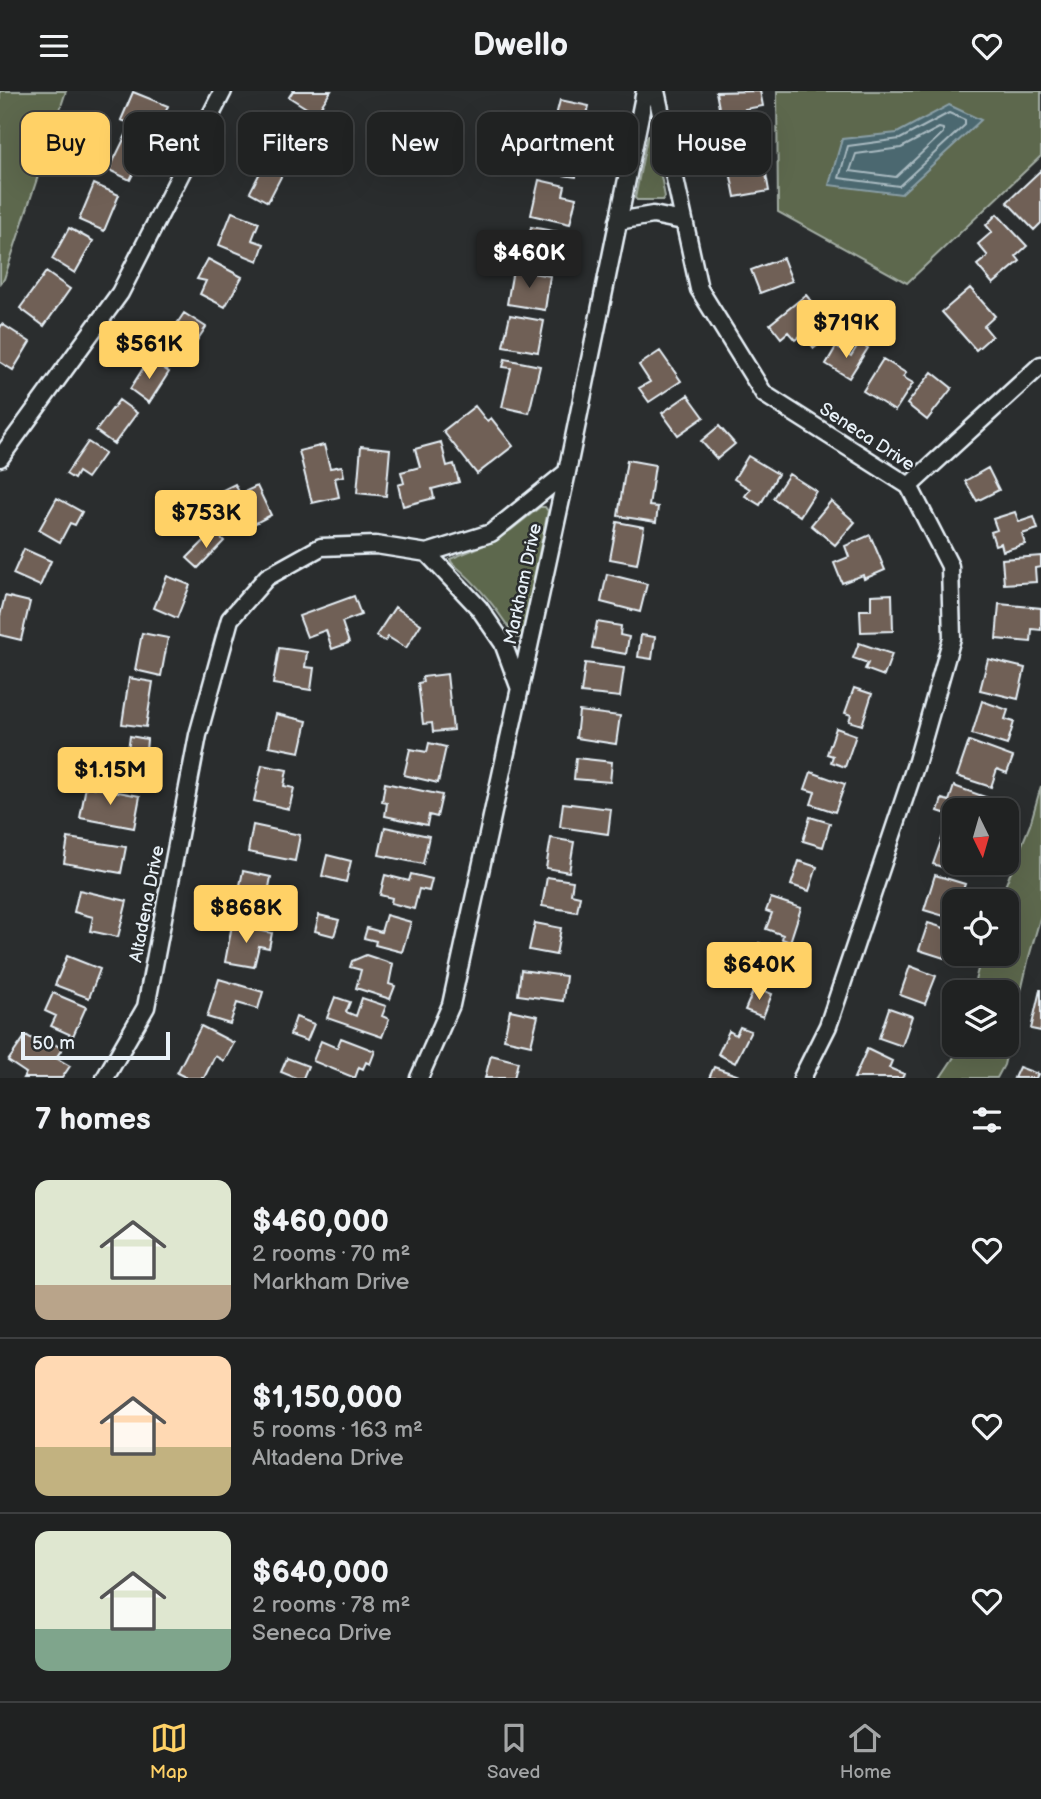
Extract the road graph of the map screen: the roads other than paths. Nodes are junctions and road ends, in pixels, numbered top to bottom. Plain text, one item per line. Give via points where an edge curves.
1 (223, 91) edge
2 (645, 91) edge
3 (656, 91) edge
4 (618, 221) junction
5 (682, 221) junction
6 (1041, 365) edge
7 (0, 458) edge
8 (567, 472) junction
9 (909, 486) junction
10 (427, 553) junction
11 (520, 689) junction
12 (104, 1078) edge
13 (419, 1078) edge
14 (802, 1078) edge

1 - 7 street via 120,293
2 - 4 street, Markham Drive
3 - 5 street, Seneca Drive
4 - 5 street via 653,215
4 - 8 street, Markham Drive
5 - 9 street, Seneca Drive via 699,289 764,394
6 - 9 street
8 - 10 street, Altadena Drive via 491,533
8 - 11 street, Markham Drive
9 - 14 street, Seneca Drive via 950,566 952,638 917,761 832,1013
10 - 11 street via 479,608 503,643
10 - 12 street, Altadena Drive via 376,545 321,547 267,577 230,619 198,735 146,1007
11 - 13 street, Markham Drive via 451,1005

